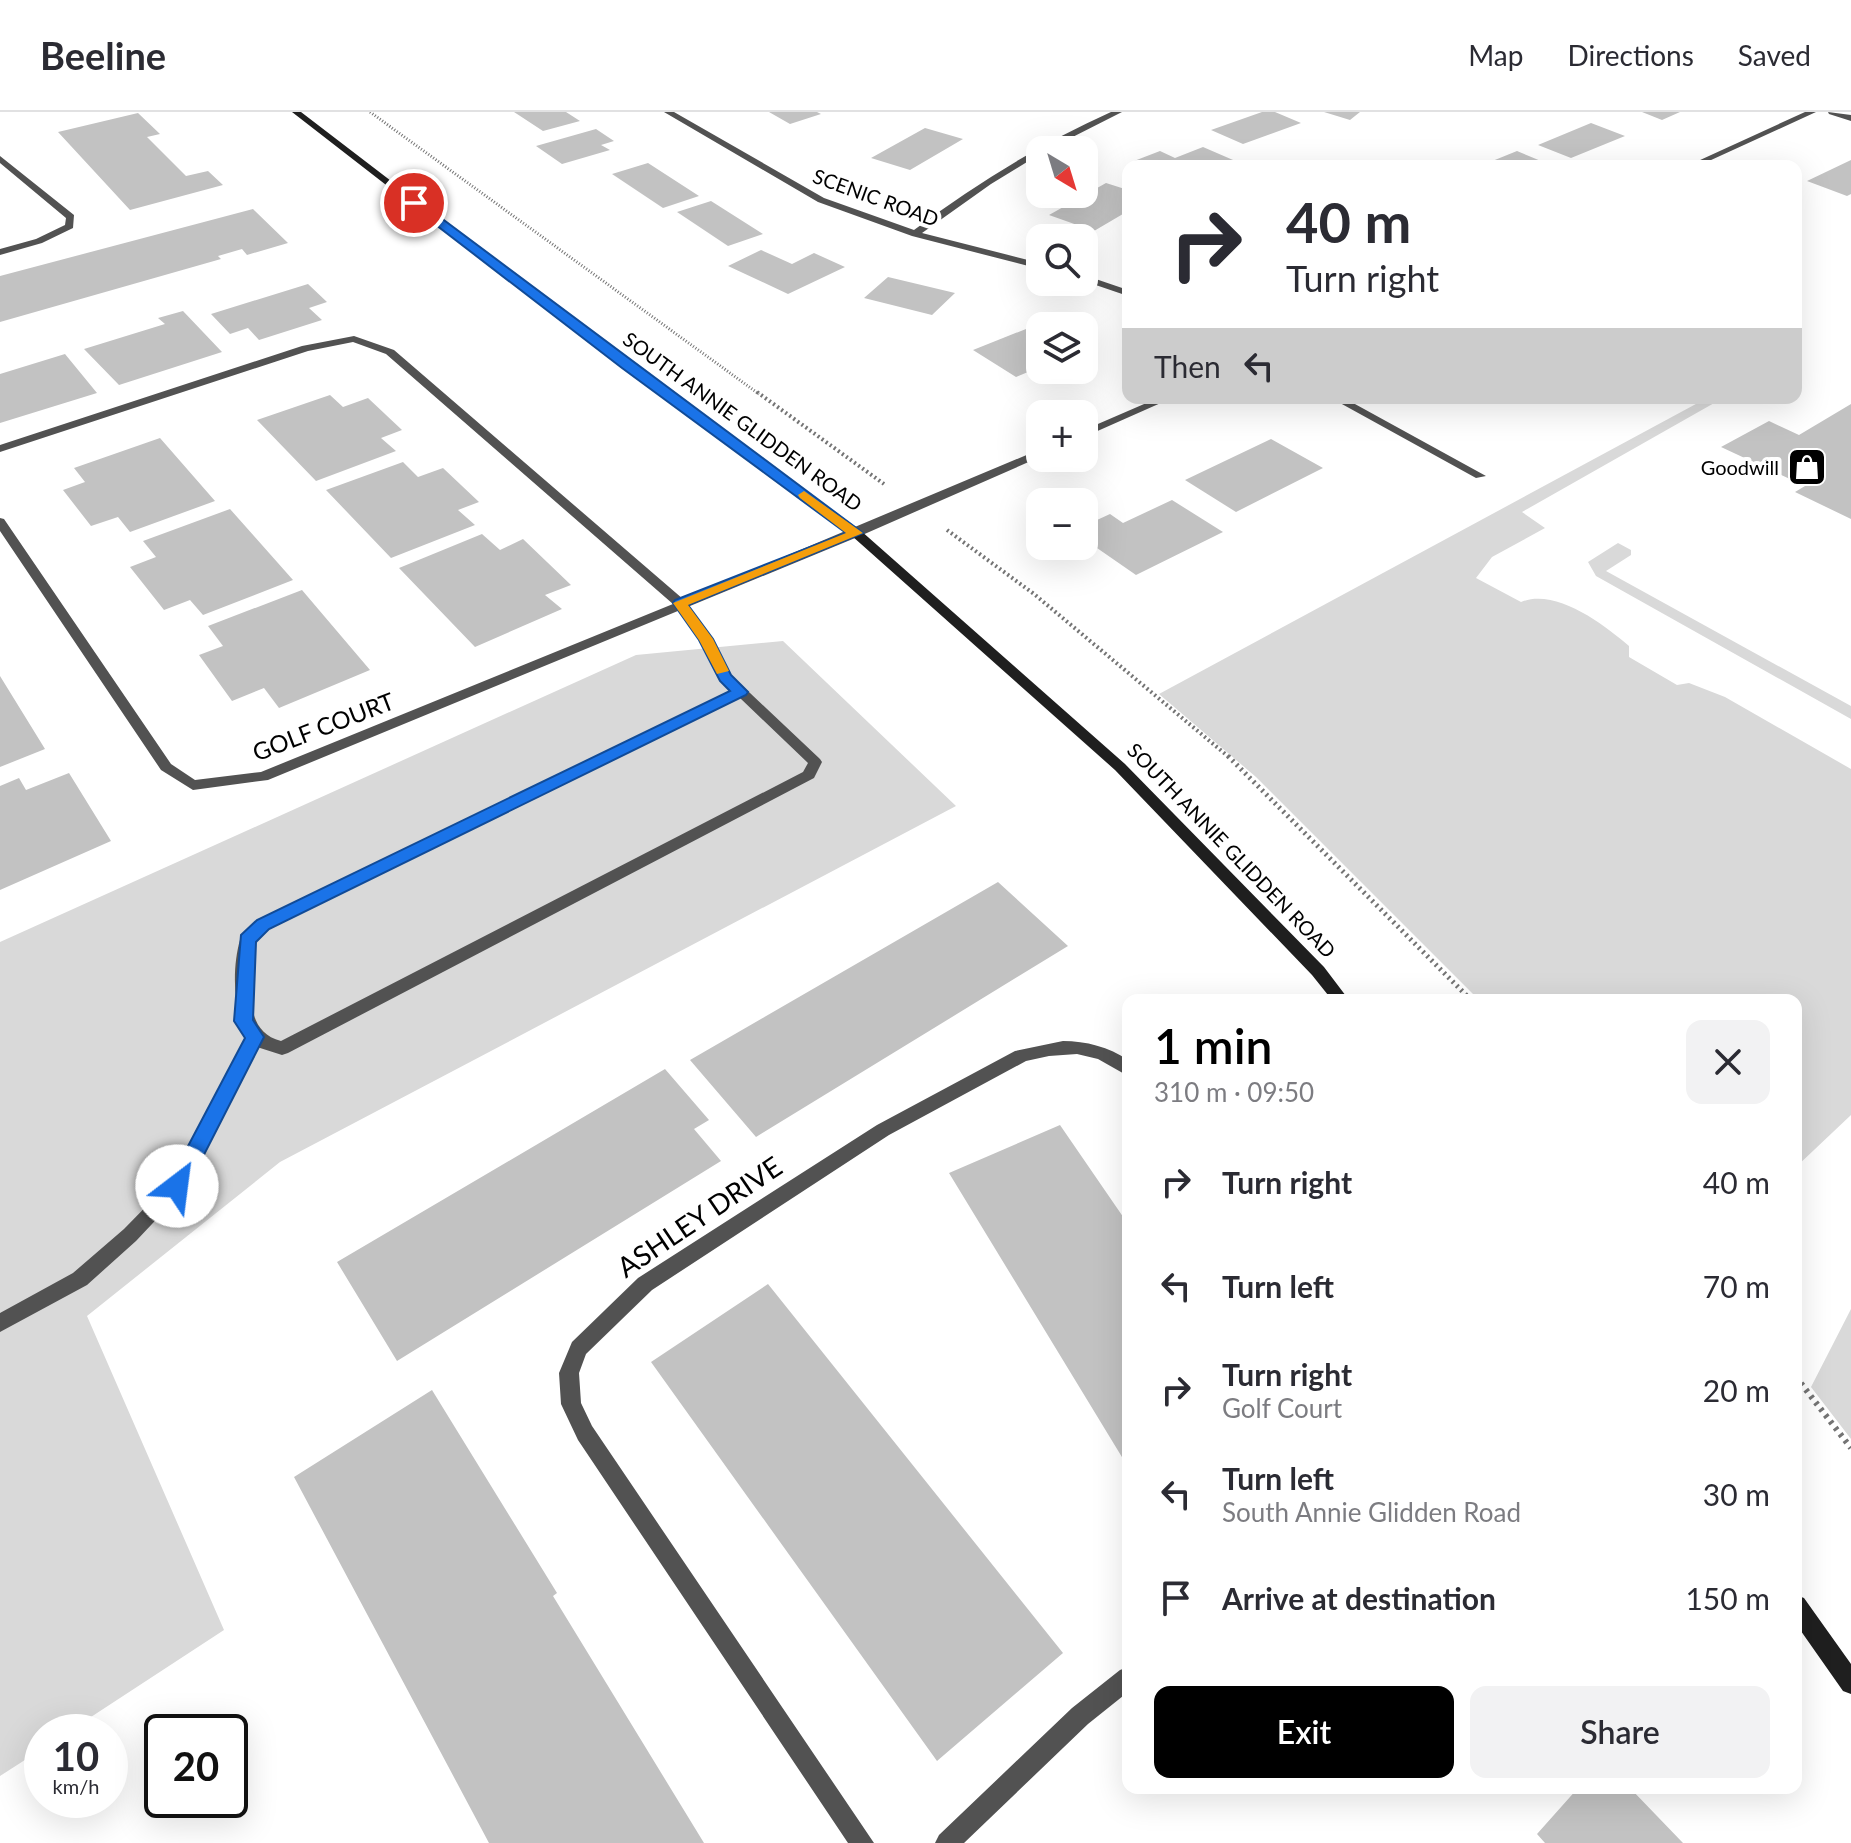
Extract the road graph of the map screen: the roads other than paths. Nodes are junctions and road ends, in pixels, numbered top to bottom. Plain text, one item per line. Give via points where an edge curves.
1 (296, 112) edge
2 (668, 112) edge
3 (1118, 112) edge
4 (1812, 112) edge
5 (1832, 112) edge
6 (1851, 118) edge
7 (0, 159) edge
8 (1704, 160) edge
9 (915, 234) junction
10 (0, 252) edge
11 (1026, 262) edge
12 (1098, 283) edge
13 (1122, 291) edge
14 (1153, 404) edge
15 (1347, 404) edge
16 (1098, 428) edge
17 (0, 449) edge
18 (1026, 459) edge
19 (1480, 476) dead end
20 (0, 522) edge
21 (856, 533) junction
22 (680, 603) junction
23 (741, 692) junction
24 (1336, 994) edge
25 (254, 1037) junction
26 (1122, 1065) edge
27 (0, 1323) edge
28 (1802, 1614) edge
29 (1122, 1683) edge
30 (1851, 1683) edge
31 (862, 1843) edge
32 (947, 1843) edge

1 - 21 main road, SOUTH ANNIE GLIDDEN ROAD via 626,366
2 - 9 street, SCENIC ROAD via 821,200
3 - 9 street via 1004,168
4 - 8 street
5 - 6 street
7 - 10 street via 71,217 70,226 57,234
9 - 11 street, SCENIC ROAD
12 - 13 street
14 - 16 street
15 - 19 street
17 - 22 street via 306,348 354,339 390,352
18 - 21 street, GOLF COURT
20 - 22 street, GOLF COURT via 166,767 193,785 263,777
21 - 22 street, GOLF COURT
21 - 24 main road, SOUTH ANNIE GLIDDEN ROAD via 1120,767
22 - 23 street via 725,677
23 - 25 street via 263,925 248,939 244,1021
23 - 25 street via 815,762 809,775 282,1048 266,1047
25 - 27 street via 177,1186 80,1279
26 - 31 street, ASHLEY DRIVE via 1096,1050 1042,1049 883,1130 645,1284 579,1348 569,1373 571,1404 585,1433
28 - 30 main road
29 - 32 street

